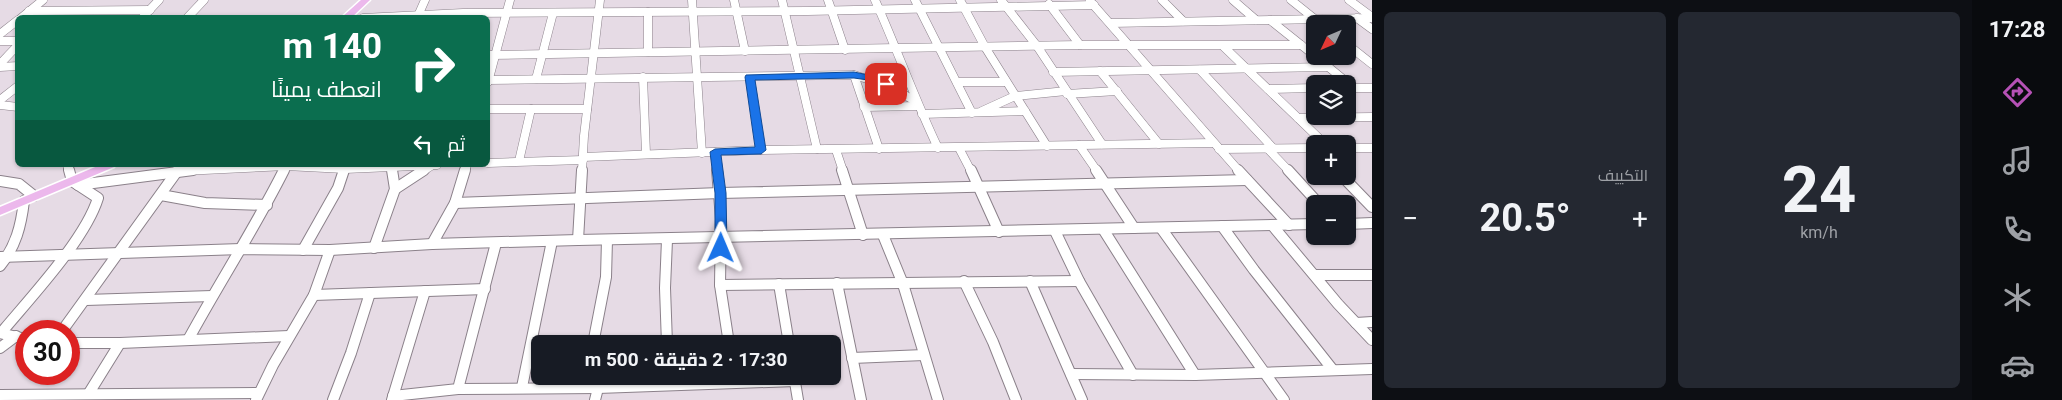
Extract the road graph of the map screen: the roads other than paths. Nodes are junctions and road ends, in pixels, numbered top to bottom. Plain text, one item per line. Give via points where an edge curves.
1 (43, 0) edge
2 (159, 0) edge
3 (204, 0) edge
4 (366, 0) edge
5 (425, 0) edge
6 (510, 0) edge
7 (600, 0) edge
8 (692, 0) edge
9 (734, 0) edge
10 (782, 0) edge
11 (828, 0) edge
12 (875, 0) edge
13 (915, 0) edge
14 (960, 0) edge
15 (1001, 0) edge
16 (1162, 0) edge
17 (1234, 0) edge
18 (1291, 0) edge
19 (1349, 0) edge
20 (1092, 2) edge
21 (1048, 3) edge
22 (1006, 7) junction
23 (920, 8) junction
24 (965, 8) junction
25 (879, 9) junction
26 (86, 10) junction
27 (103, 10) junction
28 (150, 10) junction
29 (352, 10) junction
30 (786, 11) junction
31 (832, 11) junction
32 (599, 12) junction
33 (648, 12) junction
34 (693, 12) junction
35 (737, 12) junction
36 (506, 13) junction
37 (553, 13) junction
38 (27, 15) edge
39 (70, 15) edge
40 (98, 15) edge
41 (145, 15) edge
42 (191, 15) edge
43 (348, 15) edge
44 (375, 15) edge
45 (418, 15) edge
46 (463, 15) edge
47 (1310, 15) edge
48 (1372, 17) edge
49 (1357, 18) joint
50 (1306, 19) edge
51 (1256, 20) junction
52 (1270, 20) junction
53 (15, 22) edge
54 (1183, 22) junction
55 (1111, 23) junction
56 (1372, 29) edge
57 (0, 34) edge
58 (0, 41) edge
59 (15, 41) edge
60 (1080, 45) junction
61 (1130, 45) junction
62 (1301, 45) junction
63 (1037, 46) junction
64 (1223, 46) junction
65 (985, 47) junction
66 (940, 48) junction
67 (15, 49) edge
68 (897, 49) junction
69 (1306, 49) edge
70 (845, 50) junction
71 (696, 51) junction
72 (745, 51) junction
73 (795, 51) junction
74 (1356, 51) edge
75 (595, 52) junction
76 (648, 52) junction
77 (543, 53) junction
78 (491, 55) edge
79 (1372, 64) edge
80 (0, 65) edge
81 (1326, 65) edge
82 (15, 66) edge
83 (1328, 67) junction
84 (1248, 69) junction
85 (1150, 70) junction
86 (1200, 70) junction
87 (1100, 71) junction
88 (1053, 72) junction
89 (854, 75) junction
90 (1337, 75) edge
91 (801, 76) junction
92 (644, 77) junction
93 (750, 77) junction
94 (591, 78) junction
95 (698, 78) junction
96 (511, 79) junction
97 (536, 79) junction
98 (490, 81) edge
99 (957, 82) junction
100 (1006, 82) junction
101 (490, 87) edge
102 (15, 88) edge
103 (1306, 88) edge
104 (1356, 88) edge
105 (1372, 88) edge
106 (1268, 89) junction
107 (1117, 91) junction
108 (1067, 92) junction
109 (1015, 96) junction
110 (0, 100) edge
111 (917, 104) junction
112 (0, 105) edge
113 (15, 107) edge
114 (864, 107) junction
115 (490, 109) edge
116 (531, 109) junction
117 (587, 109) junction
118 (1025, 111) junction
119 (975, 113) junction
120 (922, 114) junction
121 (1372, 117) edge
122 (1298, 118) junction
123 (1316, 135) edge
124 (1102, 144) junction
125 (1159, 144) junction
126 (1079, 145) junction
127 (1047, 146) junction
128 (1216, 146) junction
129 (938, 148) junction
130 (959, 148) junction
131 (1270, 148) junction
132 (1306, 148) edge
133 (1368, 148) edge
134 (817, 149) junction
135 (879, 149) junction
136 (761, 150) junction
137 (836, 150) junction
138 (715, 152) junction
139 (702, 153) junction
140 (646, 154) junction
141 (1372, 155) edge
142 (583, 158) junction
143 (519, 162) junction
144 (490, 163) edge
145 (68, 167) edge
146 (106, 167) edge
147 (232, 167) edge
148 (286, 167) edge
149 (346, 167) edge
150 (391, 167) joint
151 (430, 167) edge
152 (466, 167) edge
153 (180, 169) edge
154 (1247, 180) junction
155 (0, 181) edge
156 (75, 183) junction
157 (1104, 184) junction
158 (1351, 185) edge
159 (979, 186) junction
160 (395, 189) junction
161 (849, 190) junction
162 (720, 193) junction
163 (161, 195) junction
164 (1311, 195) edge
165 (582, 198) junction
166 (29, 199) junction
167 (455, 203) junction
168 (267, 205) junction
169 (1372, 207) edge
170 (0, 211) edge
171 (1372, 223) edge
172 (1306, 224) edge
173 (1356, 224) edge
174 (1272, 225) junction
175 (1289, 225) junction
176 (1222, 226) junction
177 (1134, 228) junction
178 (1161, 228) junction
179 (1103, 229) junction
180 (1055, 231) junction
181 (999, 232) junction
182 (883, 235) junction
183 (863, 236) junction
184 (722, 238) junction
185 (578, 240) junction
186 (607, 240) junction
187 (668, 240) junction
188 (552, 241) junction
189 (496, 243) junction
190 (432, 244) junction
191 (374, 248) junction
192 (241, 249) junction
193 (304, 250) junction
194 (330, 250) junction
195 (118, 252) junction
196 (64, 254) junction
197 (4, 256) edge
198 (0, 266) edge
199 (1314, 275) junction
200 (1371, 276) edge
201 (964, 281) junction
202 (1030, 281) junction
203 (1079, 281) junction
204 (720, 284) junction
205 (779, 284) junction
206 (837, 284) junction
207 (903, 284) junction
208 (485, 289) junction
209 (426, 291) junction
210 (370, 293) junction
211 (314, 294) junction
212 (212, 296) junction
213 (86, 300) junction
214 (71, 320) edge
215 (1356, 322) junction
216 (1372, 322) edge
217 (1, 333) edge
218 (595, 335) edge
219 (666, 335) edge
220 (727, 335) edge
221 (788, 335) edge
222 (15, 336) edge
223 (289, 336) junction
224 (188, 340) junction
225 (1372, 340) edge
226 (15, 341) edge
227 (80, 343) edge
228 (120, 343) junction
229 (0, 348) edge
230 (924, 355) junction
231 (852, 358) junction
232 (1372, 369) edge
233 (1333, 370) junction
234 (1265, 373) junction
235 (1071, 374) junction
236 (1195, 374) junction
237 (1133, 375) junction
238 (596, 385) edge
239 (627, 385) edge
240 (796, 385) edge
241 (522, 387) junction
242 (598, 388) junction
243 (458, 389) junction
244 (94, 395) edge
245 (1, 396) edge
246 (257, 396) edge
247 (393, 398) edge
248 (333, 400) edge
249 (595, 400) edge
250 (798, 400) edge
251 (861, 400) edge
252 (938, 400) edge
253 (1016, 400) edge
254 (1082, 400) edge
255 (1284, 400) edge

1 - 38 street
2 - 28 street
3 - 42 street
4 - 29 main road
5 - 45 street
6 - 36 street
7 - 32 street
8 - 34 street
9 - 35 street
10 - 30 street
11 - 31 street
12 - 25 street
13 - 23 street
14 - 24 street
15 - 22 street
16 - 54 street
17 - 51 street
18 - 47 street
19 - 48 street
20 - 21 street
20 - 55 street
21 - 22 street
21 - 60 street
22 - 24 street
22 - 63 street
23 - 24 street
23 - 25 street
23 - 66 street
24 - 65 street
25 - 31 street
25 - 68 street
26 - 27 street
26 - 38 street
26 - 39 street
27 - 28 street
27 - 40 street
28 - 41 street
29 - 43 main road
29 - 44 street
30 - 31 street
30 - 35 street
30 - 73 street
31 - 70 street
32 - 33 street
32 - 37 street
32 - 75 street
33 - 34 street
33 - 76 street
34 - 35 street
34 - 71 street
35 - 72 street
36 - 37 street
36 - 46 street
36 - 78 street
37 - 77 street
48 - 49 street
49 - 56 street
50 - 52 street
51 - 52 street
51 - 54 street
52 - 62 street
53 - 57 street
54 - 55 street
55 - 61 street
58 - 59 street
60 - 61 street
60 - 63 street
61 - 64 street
61 - 85 street
62 - 64 street
62 - 69 street
63 - 65 street
63 - 88 street
64 - 84 street
65 - 66 street
65 - 100 street
66 - 68 street
66 - 99 street
67 - 80 street
68 - 70 street
68 - 111 street
70 - 73 street
71 - 72 street
71 - 76 street
71 - 95 street
72 - 73 street
73 - 91 street
74 - 79 street
75 - 76 street
75 - 77 street
75 - 94 street
77 - 78 street
77 - 97 street
80 - 82 street
81 - 83 street
83 - 84 street
83 - 90 street
84 - 86 street
84 - 106 street
85 - 86 street
85 - 87 street
85 - 128 street
86 - 131 street
87 - 88 street
87 - 107 street
88 - 108 street
89 - 91 street
89 - 111 street via 886,84
89 - 114 street
91 - 93 street
91 - 134 street
92 - 94 street
92 - 95 street
92 - 140 street
93 - 95 street
93 - 136 street
94 - 97 street
94 - 117 street
95 - 139 street
96 - 97 street
96 - 98 street
96 - 101 street
99 - 100 street
99 - 119 street
100 - 109 street
102 - 110 street
103 - 106 street
104 - 105 street
106 - 122 street
107 - 108 street
107 - 125 street
108 - 109 street
108 - 124 street
109 - 118 street
109 - 119 street
111 - 114 street
111 - 120 street
112 - 113 street
114 - 135 street
115 - 116 street
116 - 117 street
116 - 143 street
117 - 142 street
118 - 119 street
118 - 127 street
119 - 120 street
120 - 129 street
121 - 122 street
122 - 123 street
124 - 125 street
124 - 126 street
125 - 128 street
126 - 127 street
126 - 157 street
127 - 130 street
128 - 131 street
128 - 154 street
129 - 130 street
129 - 135 street
130 - 159 street
131 - 132 street
131 - 164 street
133 - 141 street
134 - 136 street
134 - 137 street
135 - 137 street
136 - 138 street
137 - 161 street
138 - 139 street
138 - 162 street
139 - 140 street
140 - 142 street
142 - 143 street
142 - 165 street
143 - 144 street
145 - 156 street
146 - 156 main road
147 - 153 street
148 - 168 street
149 - 150 street
149 - 193 street
150 - 160 street
151 - 160 street
152 - 167 street
153 - 156 street
153 - 163 street
154 - 157 street
154 - 175 street
155 - 166 street via 26,186
156 - 166 main road
156 - 196 street via 94,194 98,203
157 - 159 street
157 - 177 street
158 - 169 street
159 - 161 street
159 - 181 street
160 - 191 street
161 - 162 street
161 - 183 street
162 - 165 street
162 - 184 street
163 - 168 street via 197,202
163 - 195 street
165 - 167 street
165 - 185 street
166 - 170 main road
166 - 197 street via 18,238
167 - 190 street
168 - 192 street
171 - 173 street
172 - 175 street
174 - 175 street
174 - 176 street
174 - 199 street
176 - 178 street
176 - 233 street
177 - 178 street
177 - 179 street
178 - 234 street
179 - 180 street
179 - 236 street
180 - 181 street
180 - 203 street
181 - 182 street
182 - 183 street
182 - 207 street
183 - 184 street
184 - 187 street
184 - 204 street
185 - 186 street
185 - 188 street
186 - 187 street
186 - 218 street via 606,277
187 - 219 street
188 - 189 street
188 - 241 street
189 - 190 street
189 - 208 street
190 - 191 street
191 - 194 street
192 - 193 street
192 - 195 street
192 - 212 street
193 - 194 street
194 - 211 street
195 - 196 street
195 - 213 street
196 - 197 street
196 - 217 street
197 - 198 street
199 - 200 street
199 - 215 street
201 - 202 street
201 - 207 street
201 - 253 street
202 - 203 street
202 - 235 street
203 - 237 street
204 - 205 street
204 - 220 street
205 - 206 street
205 - 221 street
206 - 207 street
206 - 231 street
207 - 230 street
208 - 209 street
208 - 243 street
209 - 210 street
209 - 247 street
210 - 211 street
210 - 248 street
211 - 223 street
212 - 213 street
212 - 224 street
213 - 214 street
215 - 216 street
215 - 225 street
217 - 222 street
223 - 224 street
223 - 246 street
224 - 228 street
226 - 229 street
227 - 228 street
228 - 244 street
230 - 231 street
230 - 252 street
231 - 251 street
232 - 233 street
233 - 234 street
234 - 236 street
234 - 255 street
235 - 237 street
235 - 254 street
236 - 237 street
238 - 242 street
239 - 242 street
240 - 250 street
241 - 242 street
241 - 243 street
242 - 249 street
243 - 247 street
244 - 245 street
244 - 246 street

